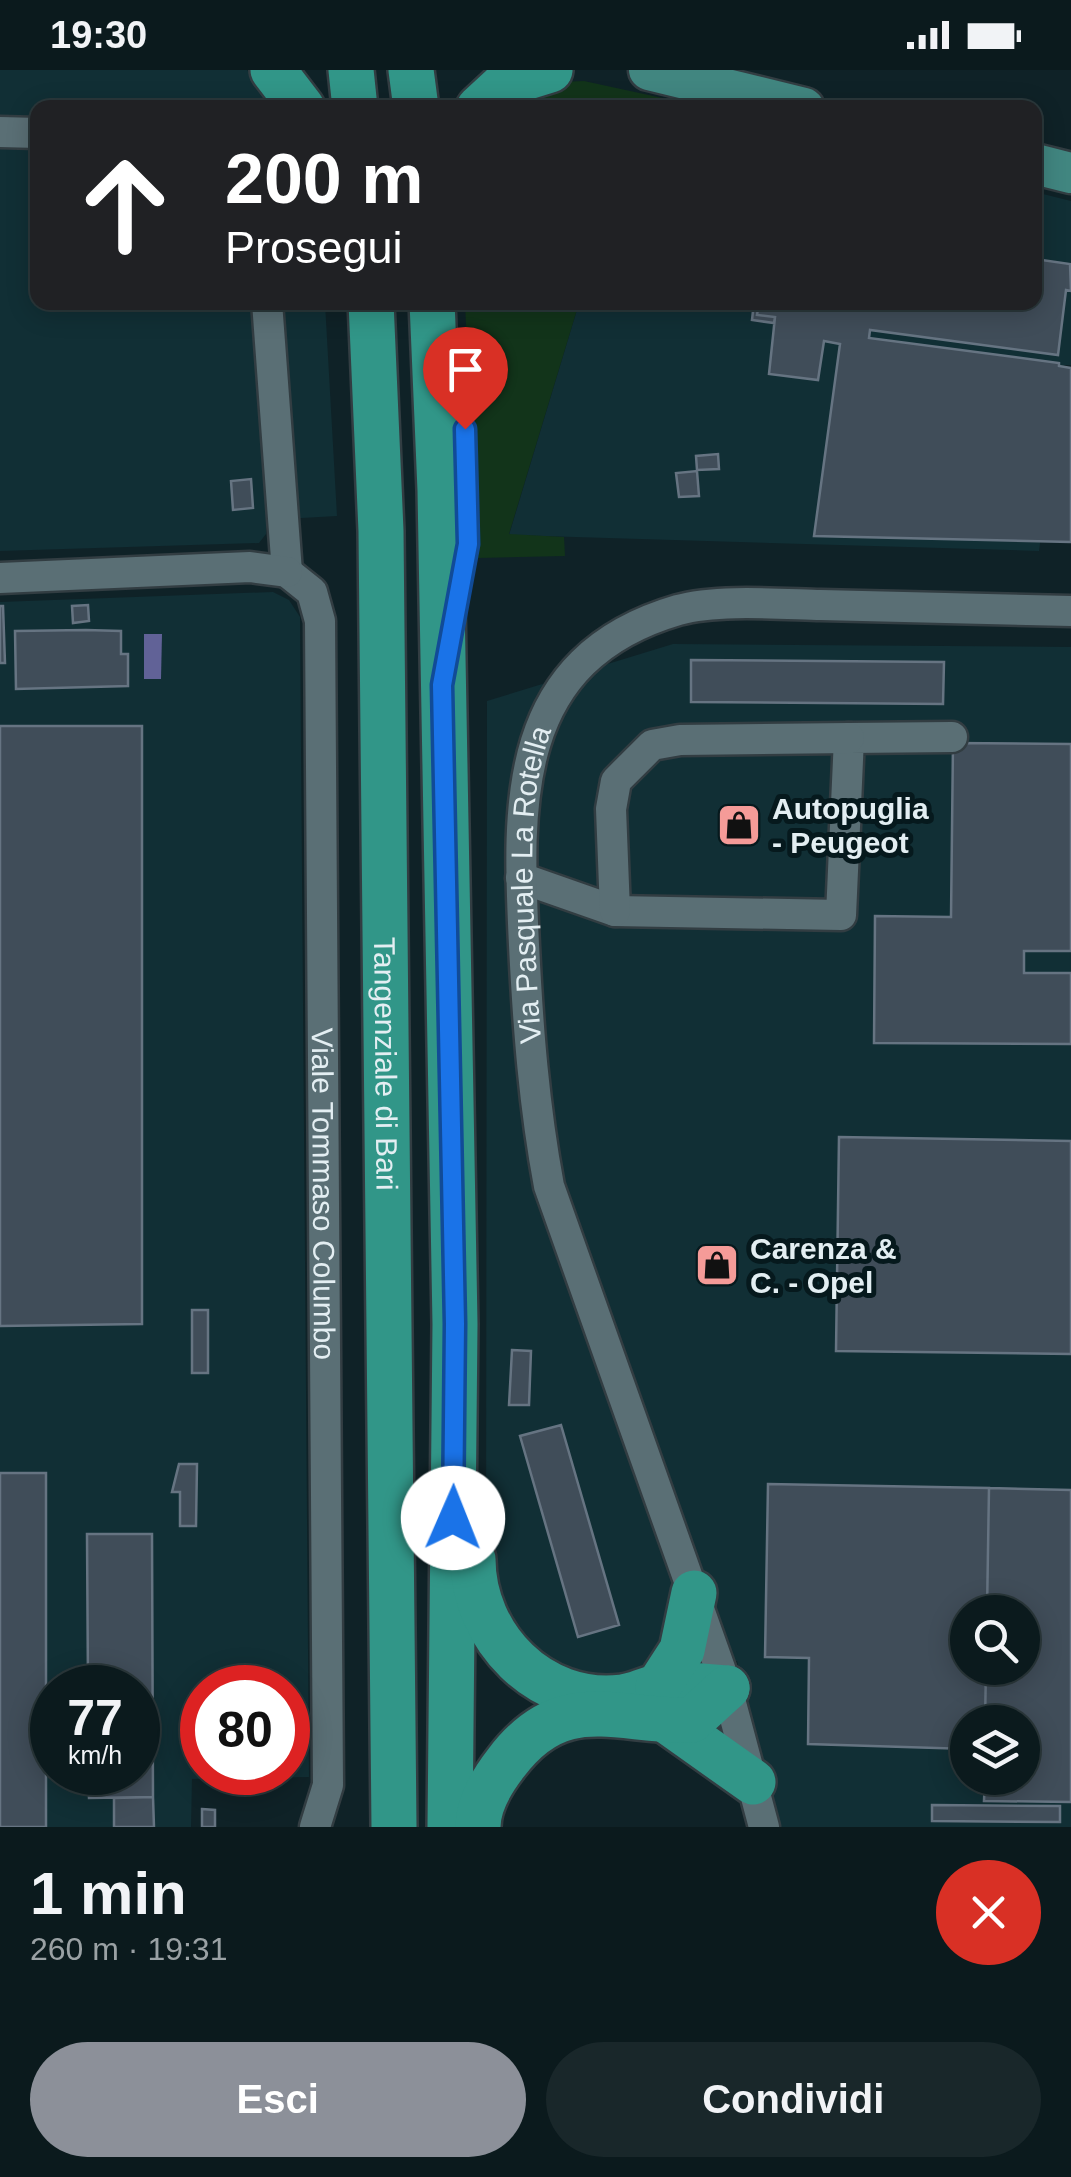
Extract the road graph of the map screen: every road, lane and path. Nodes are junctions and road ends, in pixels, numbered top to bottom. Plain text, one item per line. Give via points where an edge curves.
1 (273, 70) edge
2 (351, 70) edge
3 (411, 70) edge
4 (550, 70) edge
5 (649, 70) edge
6 (296, 100) edge
7 (354, 100) edge
8 (415, 100) edge
9 (487, 100) edge
10 (771, 100) edge
11 (0, 132) edge
12 (30, 133) edge
13 (1042, 166) edge
14 (1071, 173) edge
15 (268, 310) edge
16 (350, 310) edge
17 (371, 310) edge
18 (432, 310) edge
19 (459, 310) edge
20 (376, 387) junction
21 (287, 572) junction
22 (0, 578) edge
23 (1071, 611) edge
24 (442, 685) junction
25 (952, 737) dead end
26 (849, 738) junction
27 (520, 878) junction
28 (614, 911) junction
29 (455, 1324) junction
30 (694, 1593) junction
31 (727, 1688) junction
32 (663, 1704) junction
33 (753, 1782) junction
34 (315, 1827) edge
35 (394, 1827) edge
36 (450, 1827) edge
37 (478, 1827) edge
38 (764, 1827) edge

1 - 6 highway
2 - 7 highway
3 - 8 highway
4 - 9 highway via 505,84
5 - 10 main road
11 - 12 street
13 - 14 main road
15 - 21 street
16 - 20 highway via 352,345
17 - 20 highway, Tangenziale di Bari
18 - 24 highway
19 - 24 highway via 468,544
20 - 35 highway, Tangenziale di Bari
21 - 22 street
21 - 34 street, Viale Tommaso Columbo via 312,592 320,621 328,1784
23 - 27 street, Via Pasquale La Rotella via 771,604 682,609 630,628 595,648 537,735 522,795
24 - 29 highway
25 - 26 street
26 - 28 street via 652,745 616,781
26 - 28 street via 842,915
27 - 28 street
27 - 30 street, Via Pasquale La Rotella via 534,1106 549,1186
29 - 32 highway via 472,1430 473,1589 488,1628 529,1675 583,1696
29 - 36 highway
30 - 31 street, Via Pasquale La Rotella
30 - 32 highway
31 - 32 highway via 692,1720
31 - 33 street, Via Pasquale La Rotella
32 - 33 highway
32 - 37 highway via 565,1718 537,1732 492,1781
33 - 38 street, Via Pasquale La Rotella

